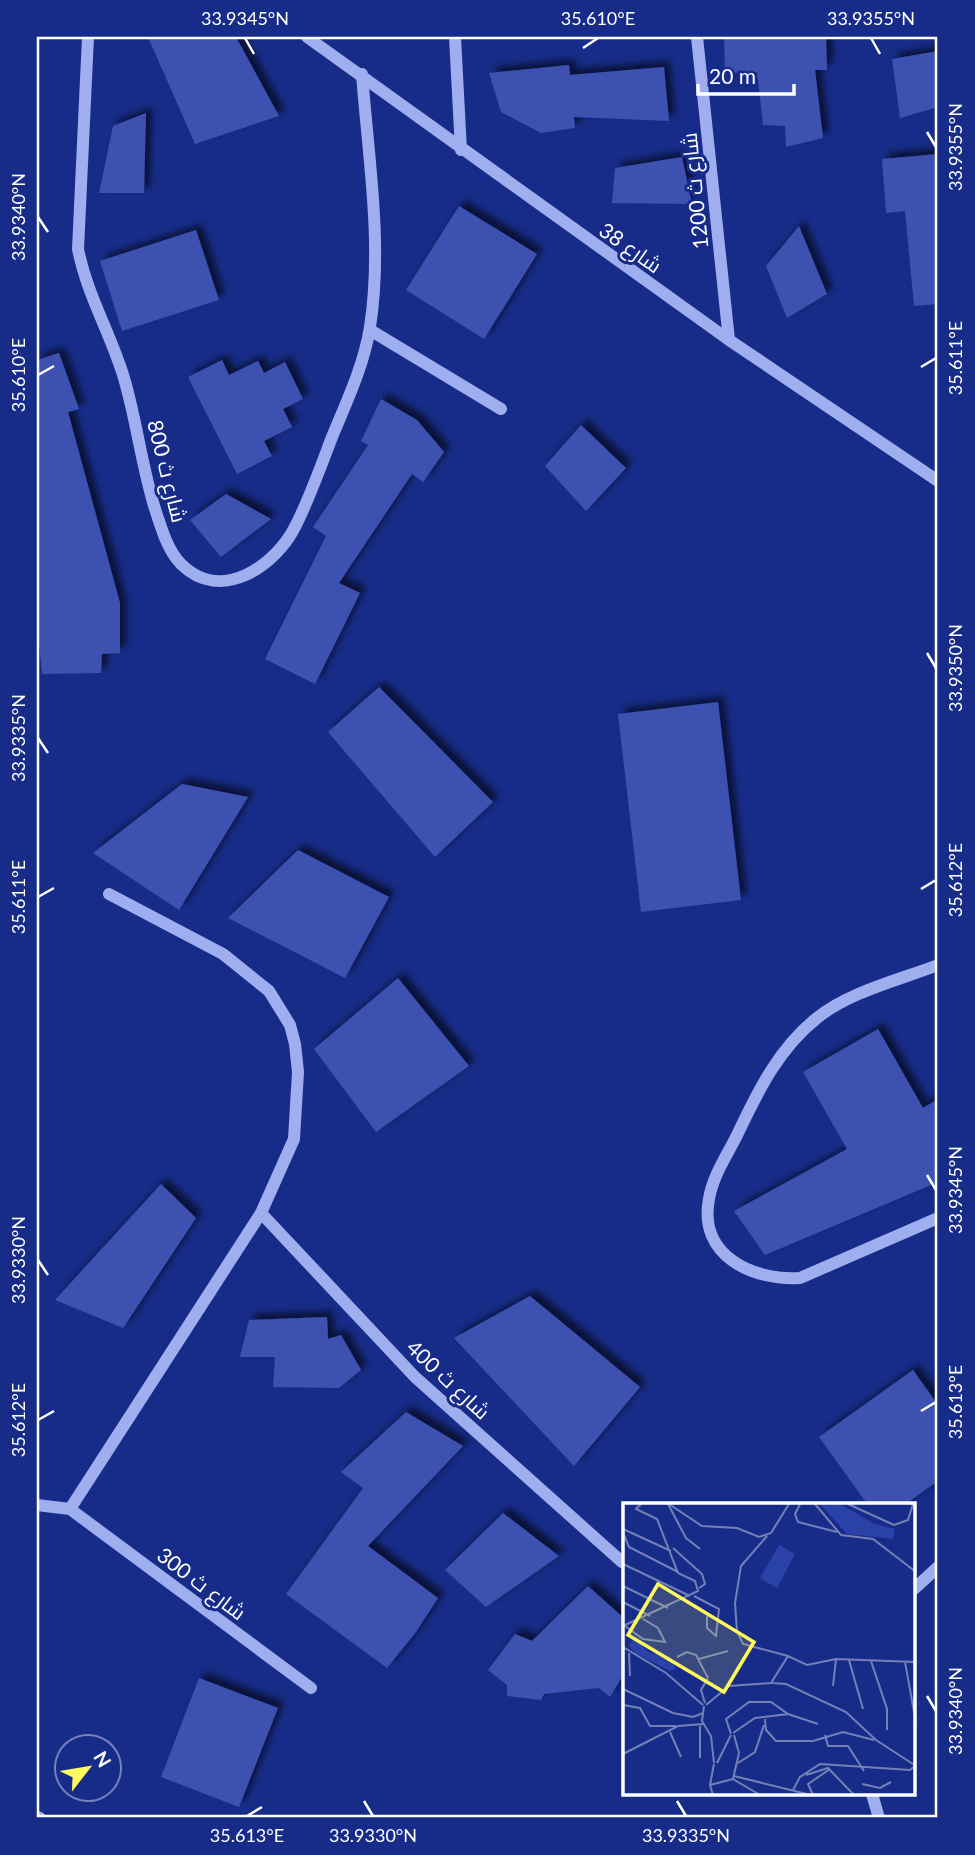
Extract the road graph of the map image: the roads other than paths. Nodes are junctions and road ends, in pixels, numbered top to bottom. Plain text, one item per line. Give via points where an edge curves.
1 (88, 37) edge
2 (307, 37) edge
3 (455, 37) edge
4 (697, 37) edge
5 (362, 74) junction
6 (461, 150) junction
7 (370, 330) junction
8 (729, 340) junction
9 (501, 409) dead end
10 (938, 481) edge
11 (109, 894) dead end
12 (938, 965) edge
13 (261, 1213) junction
14 (938, 1218) edge
15 (37, 1505) edge
16 (70, 1509) junction
17 (622, 1562) dead end
18 (938, 1567) edge
19 (916, 1587) edge
20 (312, 1688) dead end
21 (872, 1796) edge
22 (878, 1818) edge

1 - 7 street, شارع ث 800 via 78,249 84,279 124,378 165,538 180,563 196,576 214,582 234,581 256,570 295,527 360,368
2 - 5 street, شارع 38
3 - 6 street
4 - 8 street, شارع ث 1200
5 - 6 street, شارع 38
5 - 7 street, شارع ث 800 via 375,261
6 - 8 street, شارع 38
7 - 9 street
8 - 10 street, شارع 38
11 - 13 street via 223,954 269,991 290,1025 298,1072 294,1139
12 - 14 street via 841,1003 797,1036 757,1092 719,1169 706,1216 711,1238 722,1253 747,1270 776,1279 800,1278
13 - 16 street
13 - 17 street, شارع ث 400 via 415,1377
15 - 16 street
16 - 20 street, شارع ث 300
18 - 19 street
21 - 22 street

